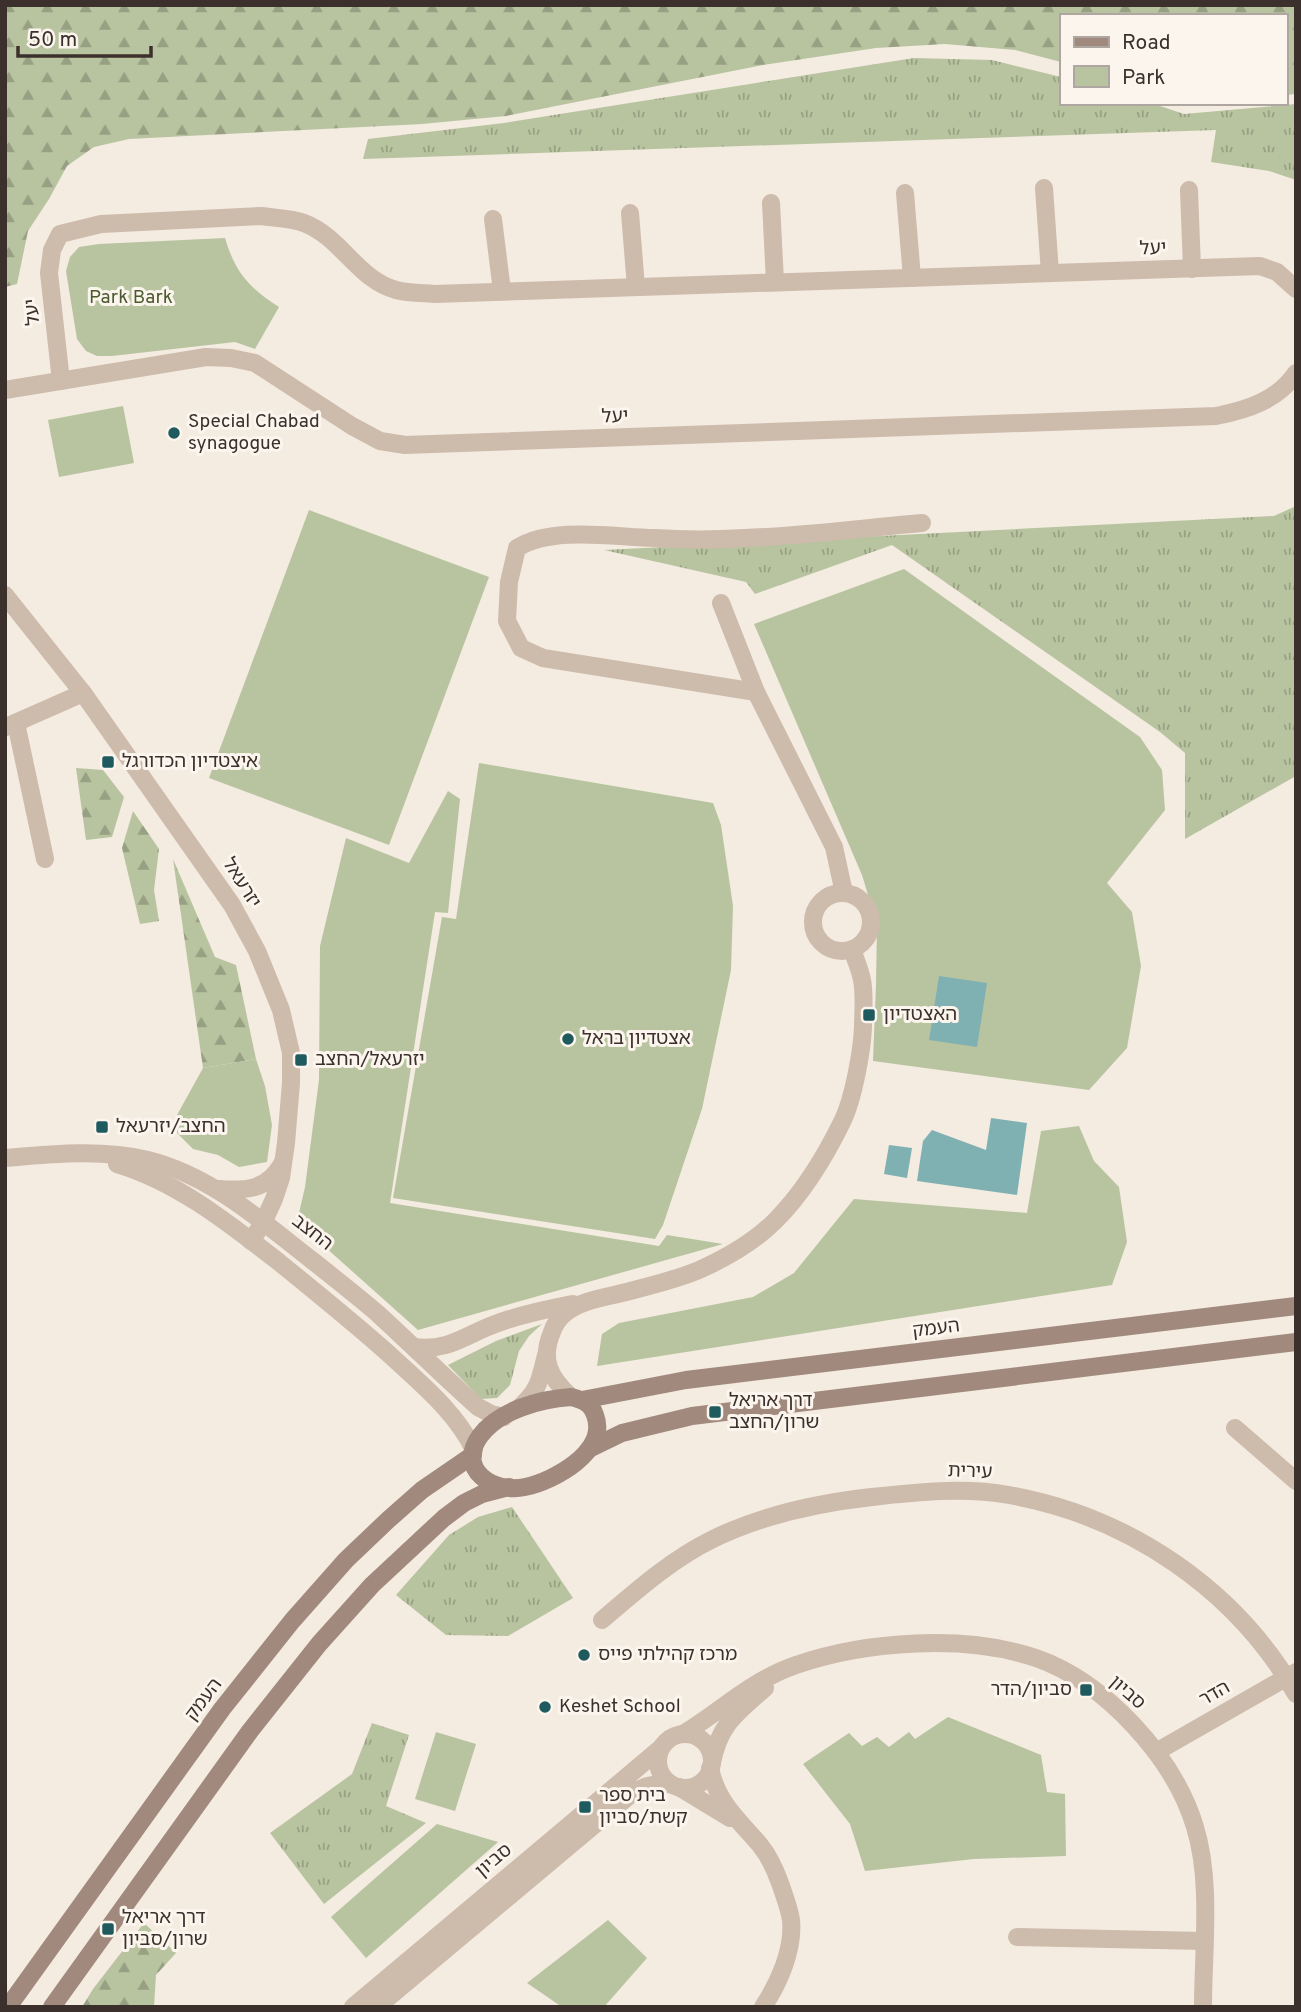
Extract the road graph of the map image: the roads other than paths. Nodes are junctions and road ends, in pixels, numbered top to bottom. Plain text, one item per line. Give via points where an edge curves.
1 (1044, 188) dead end
2 (1189, 190) dead end
3 (905, 192) dead end
4 (771, 203) dead end
5 (630, 213) dead end
6 (493, 219) dead end
7 (1192, 269) junction
8 (1050, 273) junction
9 (912, 278) junction
10 (775, 282) junction
11 (636, 287) junction
12 (1296, 289) edge
13 (502, 292) junction
14 (1296, 373) edge
15 (61, 380) junction
16 (5, 390) edge
17 (922, 523) dead end
18 (5, 595) edge
19 (721, 603) dead end
20 (756, 692) junction
21 (83, 693) junction
22 (11, 725) edge
23 (45, 859) dead end
24 (844, 893) junction
25 (852, 949) junction
26 (59, 1154) junction
27 (5, 1158) edge
28 (283, 1161) junction
29 (216, 1189) junction
30 (263, 1223) junction
31 (251, 1241) junction
32 (597, 1299) junction
33 (1296, 1306) edge
34 (1296, 1342) edge
35 (414, 1348) junction
36 (547, 1351) junction
37 (577, 1398) junction
38 (511, 1413) junction
39 (1236, 1428) dead end
40 (589, 1449) junction
41 (473, 1452) junction
42 (1296, 1480) edge
43 (509, 1488) junction
44 (602, 1620) dead end
45 (806, 1662) junction
46 (1291, 1675) edge
47 (1296, 1694) edge
48 (683, 1734) junction
49 (661, 1748) junction
50 (1156, 1752) junction
51 (711, 1766) junction
52 (675, 1785) junction
53 (747, 1831) junction
54 (1017, 1937) dead end
55 (1204, 1941) junction
56 (66, 1987) junction
57 (8, 2005) edge
58 (52, 2007) edge
59 (59, 2007) edge
60 (353, 2007) edge
61 (377, 2007) edge
62 (763, 2007) edge
63 (1202, 2007) edge

1 - 8 street
2 - 7 street
3 - 9 street
4 - 10 street
5 - 11 street
6 - 13 street
7 - 8 street, יעל
7 - 12 street, יעל via 1260,266 1277,272
8 - 9 street, יעל
9 - 10 street, יעל
10 - 11 street, יעל
11 - 13 street, יעל
13 - 15 street, יעל via 434,294 394,289 366,274 319,231 286,219 261,216 102,223 60,234 52,250 49,273
14 - 15 street, יעל via 1289,383 1248,410 1216,416 405,445 380,441 255,363 231,358 206,357
15 - 16 street
17 - 20 street via 696,540 544,536 517,548 507,621 522,648 543,658
18 - 21 street, יזרעאל
19 - 20 street
20 - 24 street via 834,847
21 - 22 street
21 - 28 street, יזרעאל via 232,905 257,951 281,1010 291,1053
22 - 23 street
24 - 25 street via 866,906 871,922 866,939
24 - 25 street via 818,904 812,922 825,946
25 - 32 street via 864,994 857,1069 844,1118 797,1198 737,1250 699,1270
26 - 27 street, החצב
26 - 29 street, החצב via 112,1154 148,1160
26 - 31 street, החצב via 132,1168
28 - 29 street via 276,1174 252,1189
28 - 30 street, יזרעאל
29 - 30 street, החצב
30 - 31 street, יזרעאל
30 - 35 street, החצב
31 - 41 street, החצב via 409,1373 462,1428
32 - 35 street via 519,1316 440,1349
32 - 36 street via 563,1315 554,1326
33 - 37 main road, העמק via 686,1380
34 - 40 main road via 692,1416 622,1433
35 - 38 street, החצב via 478,1407
36 - 37 street via 547,1363 558,1386
36 - 38 street via 538,1386
37 - 38 main road via 537,1401
37 - 40 main road via 591,1406 596,1417 596,1436
38 - 41 main road via 481,1434
39 - 42 street
40 - 43 main road via 565,1470 540,1482
41 - 43 main road via 477,1472 486,1481
41 - 57 main road, העמק via 388,1520 292,1621 222,1709
43 - 56 main road via 464,1503 412,1546 319,1644 250,1731
44 - 46 street, עירית via 671,1563 756,1522 804,1508 903,1493 1008,1495 1114,1526 1157,1550 1237,1615
45 - 48 street, סביון via 751,1686
45 - 50 street, סביון via 871,1648 924,1644 982,1647 1037,1658 1073,1675 1117,1709
45 - 51 street, סביון via 769,1685 726,1724
46 - 47 street, עירית
46 - 50 street, הדר
48 - 49 street
48 - 51 street via 701,1739 711,1753
49 - 52 street via 659,1769
49 - 60 street, סביון
50 - 55 street, סביון via 1195,1826 1202,1859
51 - 52 street via 697,1785
51 - 53 street via 719,1795
52 - 53 street
52 - 61 street, סביון via 651,1785 631,1794
53 - 62 street via 773,1864 791,1920 783,1969
54 - 55 street
55 - 63 street, סביון
56 - 58 main road
56 - 59 main road

